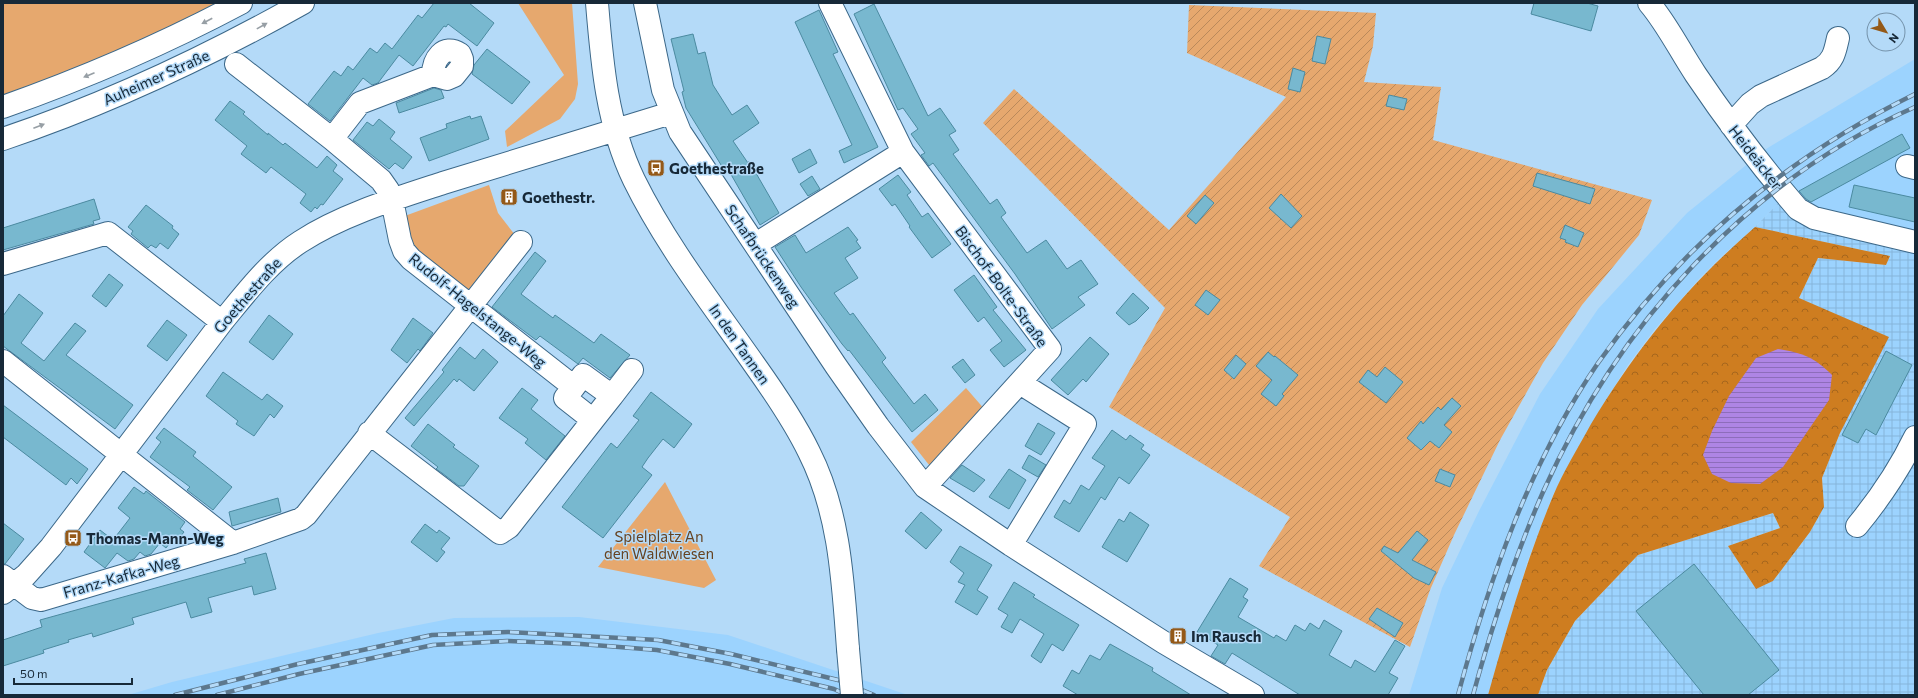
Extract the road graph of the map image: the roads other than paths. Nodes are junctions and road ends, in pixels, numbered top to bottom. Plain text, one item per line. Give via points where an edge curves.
1 (241, 3) edge
2 (303, 3) edge
3 (597, 3) edge
4 (645, 3) edge
5 (830, 3) edge
6 (1649, 3) edge
7 (1838, 38) dead end
8 (236, 64) dead end
9 (433, 75) dead end
10 (3, 107) edge
11 (671, 113) junction
12 (1731, 125) junction
13 (615, 130) junction
14 (3, 138) edge
15 (332, 139) junction
16 (903, 152) junction
17 (392, 200) junction
18 (521, 242) dead end
19 (1915, 242) edge
20 (756, 244) junction
21 (3, 264) edge
22 (471, 305) junction
23 (222, 322) junction
24 (3, 361) edge
25 (632, 370) dead end
26 (1020, 383) junction
27 (574, 387) junction
28 (612, 396) junction
29 (593, 420) junction
30 (369, 433) junction
31 (1915, 437) edge
32 (122, 454) junction
33 (925, 487) junction
34 (1857, 526) dead end
35 (233, 543) junction
36 (1011, 545) junction
37 (7, 585) edge
38 (852, 695) edge
39 (1253, 695) edge

1 -> 10 street, Auheimer Straße via 131,57
14 -> 2 street, Auheimer Straße via 85,108 168,73 234,42
3 - 13 street, In den Tannen via 605,90
4 - 11 street, Schafbrückenweg via 660,77
5 - 16 street, Bischof-Bolte-Straße
6 - 12 street, Heideäcker
7 - 12 street via 1830,62 1760,96
8 - 15 street, Rudolf-Hagelstange-Weg
9 - 15 street via 360,103
11 - 13 street, Goethestraße
11 - 20 street, Schafbrückenweg via 696,157
12 - 19 street, Heideäcker via 1798,209 1814,218
13 - 17 street, Goethestraße
13 - 38 street, In den Tannen, bridge via 633,179 660,227 776,395 810,452 835,527 844,585
15 - 17 street, Rudolf-Hagelstange-Weg via 381,180
16 - 20 street
16 - 26 street, Bischof-Bolte-Straße via 1050,349
17 - 22 street, Rudolf-Hagelstange-Weg via 404,251 418,266
17 - 23 street, Goethestraße via 325,228 300,242 266,270
18 - 22 street, Franz-Kafka-Weg
20 - 33 street, Schafbrückenweg via 878,426
21 - 23 street via 108,233
22 - 27 street, Rudolf-Hagelstange-Weg
22 - 30 street, Franz-Kafka-Weg
23 - 32 street, Goethestraße
24 - 32 street
25 - 28 street
26 - 33 street, Bischof-Bolte-Straße
26 - 36 street via 1085,424
27 - 28 street via 583,374
27 - 29 street via 565,398
28 - 29 street
29 - 30 street via 509,527 500,533
30 - 35 street, Franz-Kafka-Weg via 306,515 295,522
31 - 34 street via 1904,461 1881,498
32 - 35 street
32 - 37 street, Goethestraße via 32,570
33 - 36 street
35 - 37 street, Franz-Kafka-Weg via 41,600
36 - 39 street via 1163,642

